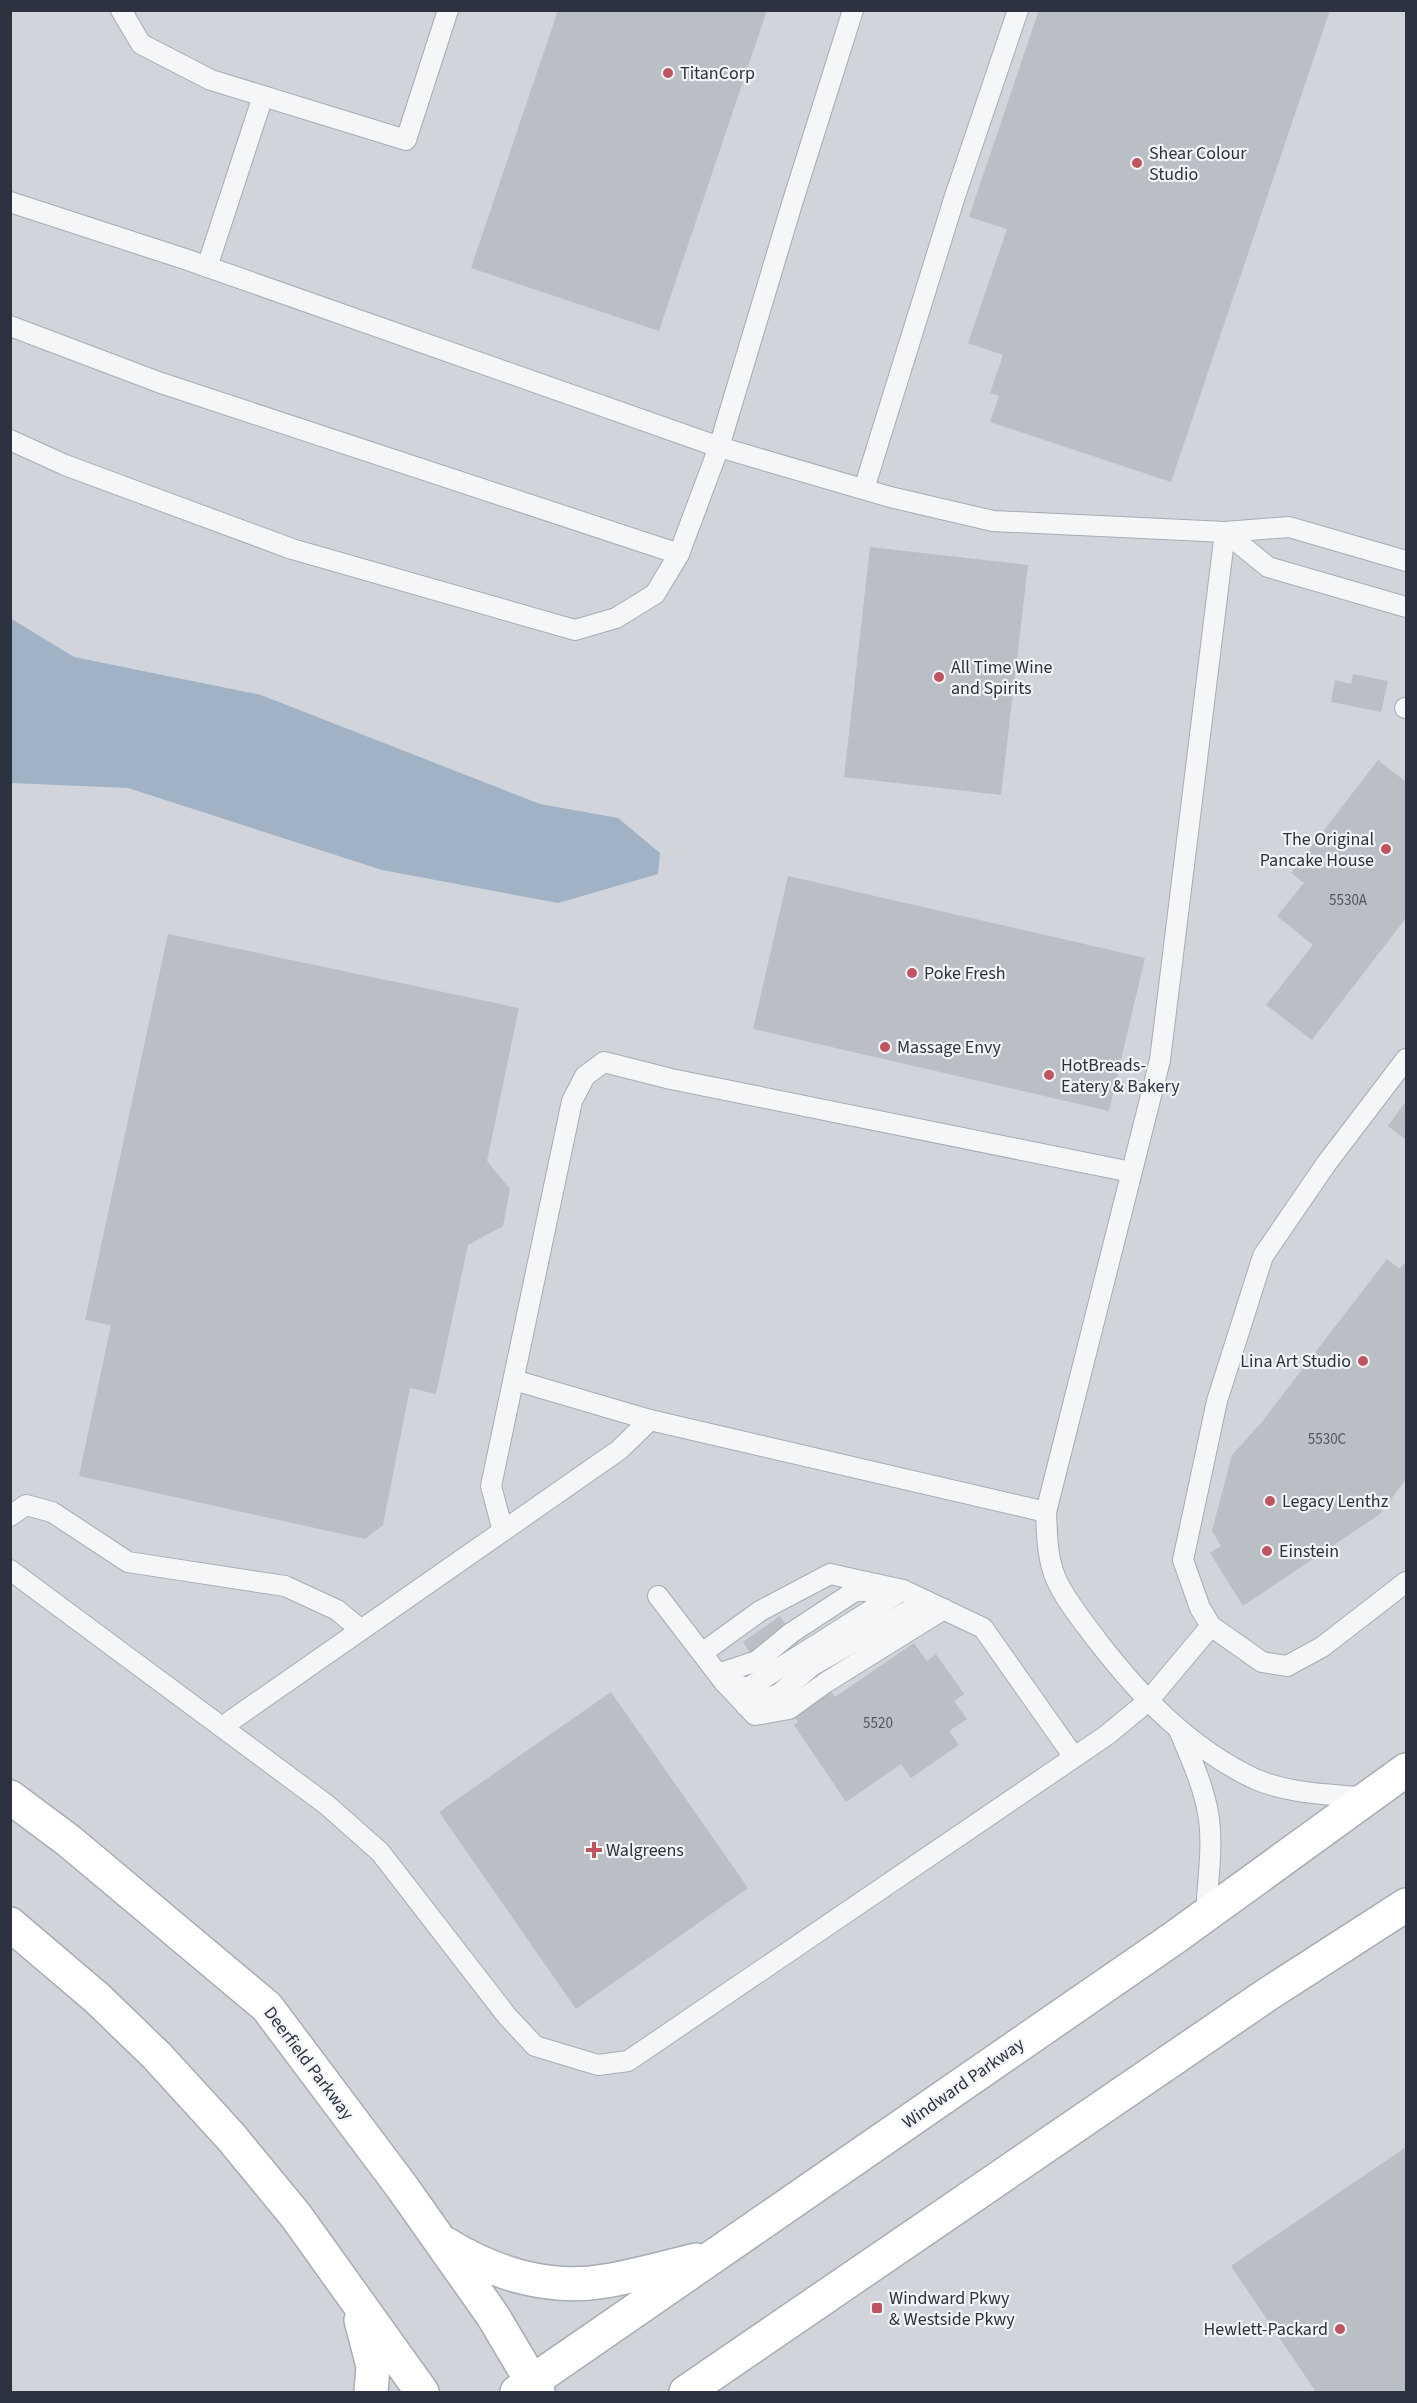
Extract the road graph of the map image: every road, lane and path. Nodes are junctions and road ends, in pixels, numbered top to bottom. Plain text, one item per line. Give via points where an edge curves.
1 (121, 10) edge
2 (447, 10) edge
3 (853, 10) edge
4 (1018, 10) edge
5 (263, 96) junction
6 (10, 202) edge
7 (207, 267) junction
8 (10, 326) edge
9 (10, 440) edge
10 (719, 447) junction
11 (864, 489) junction
12 (1225, 532) junction
13 (679, 554) junction
14 (1407, 561) edge
15 (1407, 607) edge
16 (1407, 1059) edge
17 (1131, 1172) junction
18 (514, 1380) junction
19 (650, 1420) junction
20 (1046, 1512) junction
21 (10, 1515) edge
22 (503, 1531) junction
23 (10, 1570) edge
24 (1407, 1582) edge
25 (903, 1590) junction
26 (658, 1596) dead end
27 (926, 1601) junction
28 (944, 1610) junction
29 (1211, 1626) junction
30 (360, 1629) junction
31 (702, 1653) junction
32 (721, 1678) junction
33 (1148, 1701) junction
34 (746, 1706) junction
35 (222, 1727) junction
36 (1179, 1730) junction
37 (1074, 1757) junction
38 (1407, 1770) edge
39 (10, 1797) edge
40 (1367, 1798) junction
41 (1407, 1905) edge
42 (1206, 1916) junction
43 (10, 1924) edge
44 (437, 2238) junction
45 (711, 2256) junction
46 (356, 2301) junction
47 (715, 2381) edge
48 (529, 2389) edge
49 (371, 2392) edge
50 (422, 2392) edge
51 (686, 2392) edge

1 - 5 lane via 141,44 211,80
2 - 5 lane via 406,140
3 - 10 lane
4 - 11 lane via 955,196
5 - 7 lane
6 - 7 lane
7 - 10 lane
8 - 13 lane via 161,383
9 - 13 lane via 65,465 291,549 575,630 616,618 655,594
10 - 11 lane
10 - 13 lane
11 - 12 lane via 993,521
12 - 14 lane via 1289,527
12 - 15 lane via 1268,567
12 - 17 lane via 1160,1060
16 - 29 lane via 1326,1164 1263,1256 1217,1401 1183,1560 1200,1608
17 - 18 lane via 604,1062 585,1076 572,1101
17 - 20 lane
18 - 19 lane
18 - 22 lane via 491,1486
19 - 20 lane
19 - 22 lane via 619,1450
20 - 33 lane via 1047,1547 1055,1577 1072,1607
21 - 30 lane via 26,1505 52,1512 128,1562 285,1586 337,1610
22 - 30 lane
23 - 35 lane
24 - 29 lane via 1322,1647 1287,1666 1263,1662
25 - 27 lane
25 - 31 lane via 830,1574 760,1611
25 - 32 lane via 748,1688
26 - 31 lane
27 - 28 lane
27 - 34 lane via 813,1665 779,1694
28 - 34 lane via 789,1709 755,1715
28 - 37 lane via 983,1628
29 - 33 lane
30 - 35 lane
31 - 32 lane
32 - 34 lane
33 - 36 lane
33 - 37 lane
35 - 37 lane via 327,1805 380,1852 507,2016 536,2046 598,2065 628,2061
36 - 40 lane via 1213,1755 1257,1779 1288,1788
36 - 42 lane via 1198,1774 1208,1814
38 - 40 main road, Windward Parkway
39 - 44 main road, Deerfield Parkway via 69,1841 267,2007
40 - 42 main road, Windward Parkway
41 - 47 main road via 1255,2003
42 - 45 main road, Windward Parkway
43 - 46 main road via 97,1998 157,2056 297,2216
44 - 45 main road via 469,2259 509,2275 550,2283 603,2282
44 - 48 main road, Deerfield Parkway via 493,2316
45 - 48 main road, Windward Parkway
46 - 49 main road via 373,2366
46 - 50 main road
47 - 51 main road

